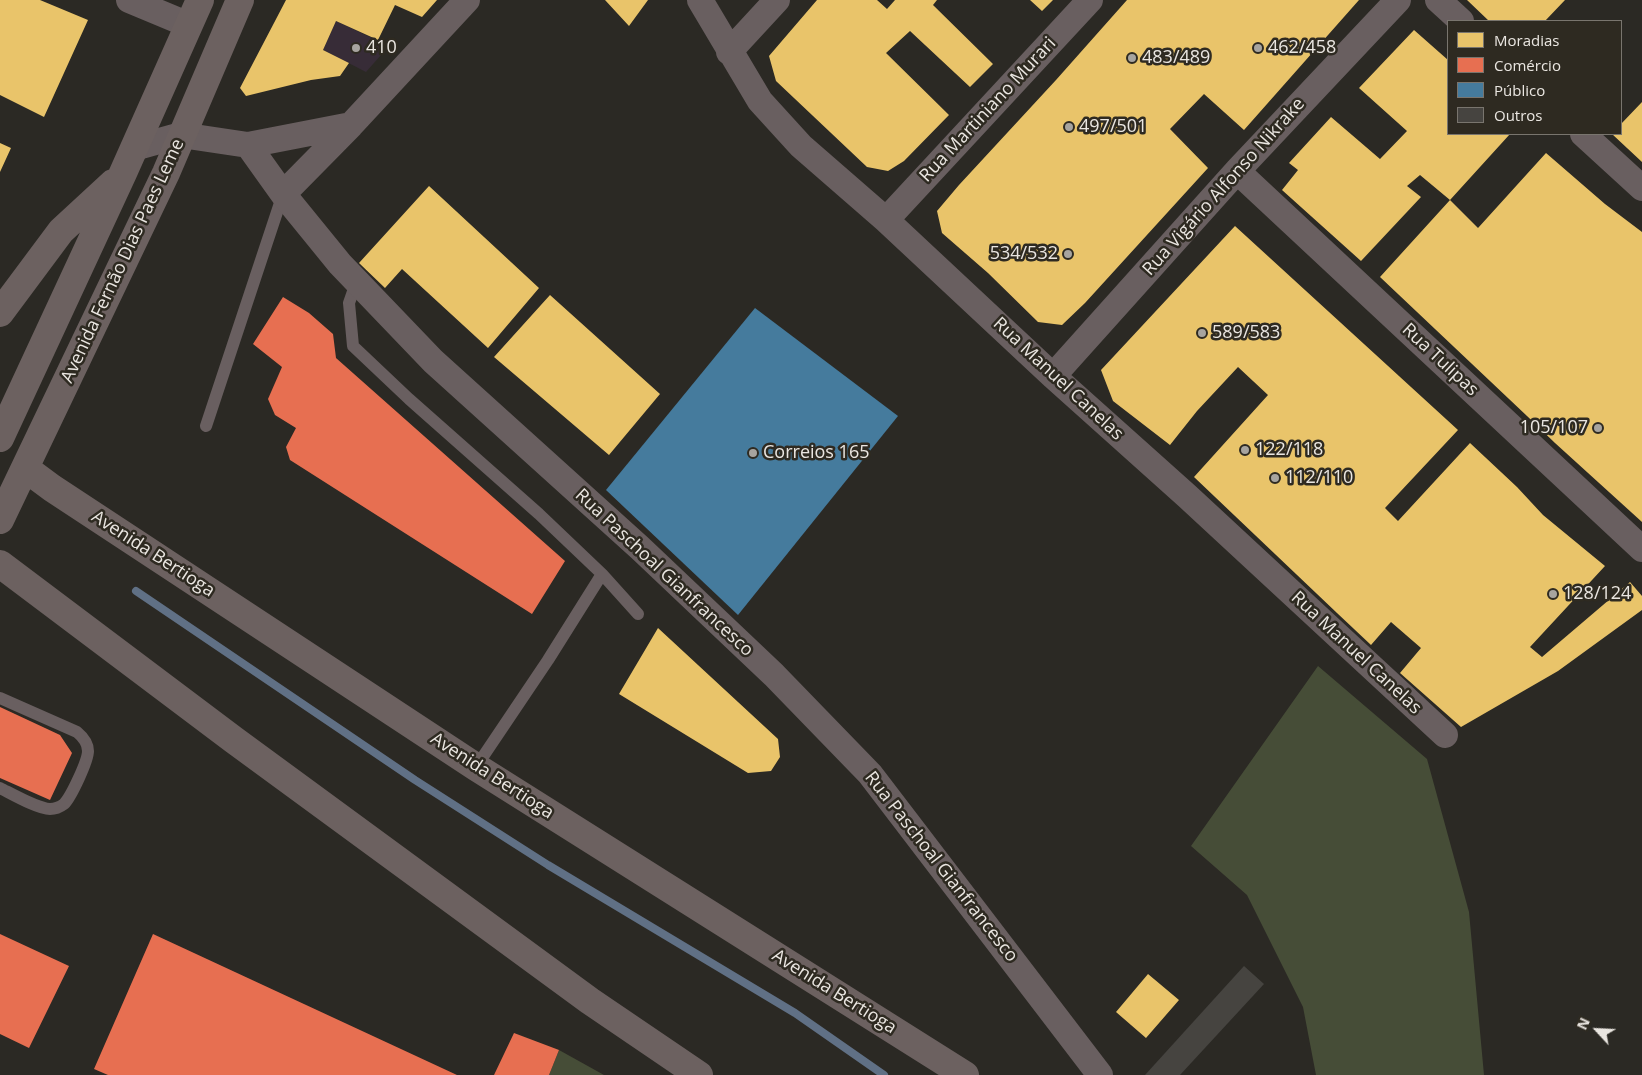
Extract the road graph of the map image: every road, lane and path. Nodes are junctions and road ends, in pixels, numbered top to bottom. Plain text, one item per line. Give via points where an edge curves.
1 (129, 0) edge
2 (200, 0) edge
3 (240, 0) edge
4 (468, 0) edge
5 (700, 0) edge
6 (777, 0) edge
7 (1090, 0) edge
8 (1398, 0) edge
9 (1438, 0) edge
10 (1460, 20) edge
11 (189, 25) junction
12 (729, 52) junction
13 (351, 125) junction
14 (181, 135) junction
15 (1584, 135) edge
16 (248, 145) junction
17 (134, 148) junction
18 (1238, 171) junction
19 (123, 173) junction
20 (1642, 188) edge
21 (283, 194) junction
22 (886, 220) junction
23 (357, 280) junction
24 (0, 313) edge
25 (1053, 376) junction
26 (206, 426) dead end
27 (0, 438) edge
28 (25, 468) junction
29 (0, 520) edge
30 (1642, 549) edge
31 (0, 564) edge
32 (602, 574) junction
33 (638, 614) dead end
34 (0, 698) edge
35 (1445, 735) dead end
36 (476, 766) junction
37 (0, 788) edge
38 (699, 1075) edge
39 (965, 1075) edge
40 (1100, 1075) edge

1 - 11 street
2 - 11 street, Avenida Fernão Dias Paes Leme
3 - 14 street, Avenida Fernão Dias Paes Leme
4 - 13 street
5 - 12 street, Rua Manuel Canelas
6 - 12 street
7 - 22 street, Rua Martiniano Murari
8 - 18 street, Rua Vigário Alfonso Nikrake
9 - 10 street
11 - 17 street, Avenida Fernão Dias Paes Leme
12 - 22 street, Rua Manuel Canelas via 772,114 802,146
13 - 16 street
13 - 21 street
14 - 16 street
14 - 17 street
14 - 28 street, Avenida Fernão Dias Paes Leme
15 - 20 street
16 - 21 street, Rua Paschoal Gianfrancesco
17 - 19 street, Avenida Fernão Dias Paes Leme
18 - 25 street, Rua Vigário Alfonso Nikrake
18 - 30 street, Rua Tulipas
19 - 24 street via 61,231
19 - 27 street, Avenida Fernão Dias Paes Leme
21 - 23 street, Rua Paschoal Gianfrancesco
21 - 26 lane
22 - 25 street, Rua Manuel Canelas
23 - 32 lane via 348,303 353,346
23 - 40 street, Rua Paschoal Gianfrancesco via 433,361 640,548 774,675 870,774
25 - 35 street, Rua Manuel Canelas
28 - 29 street, Avenida Fernão Dias Paes Leme
28 - 36 street, Avenida Bertioga
31 - 38 street via 582,996
32 - 33 lane
32 - 36 lane
34 - 37 lane via 77,732 83,737 88,751 69,798 58,808 42,808
36 - 39 street, Avenida Bertioga

